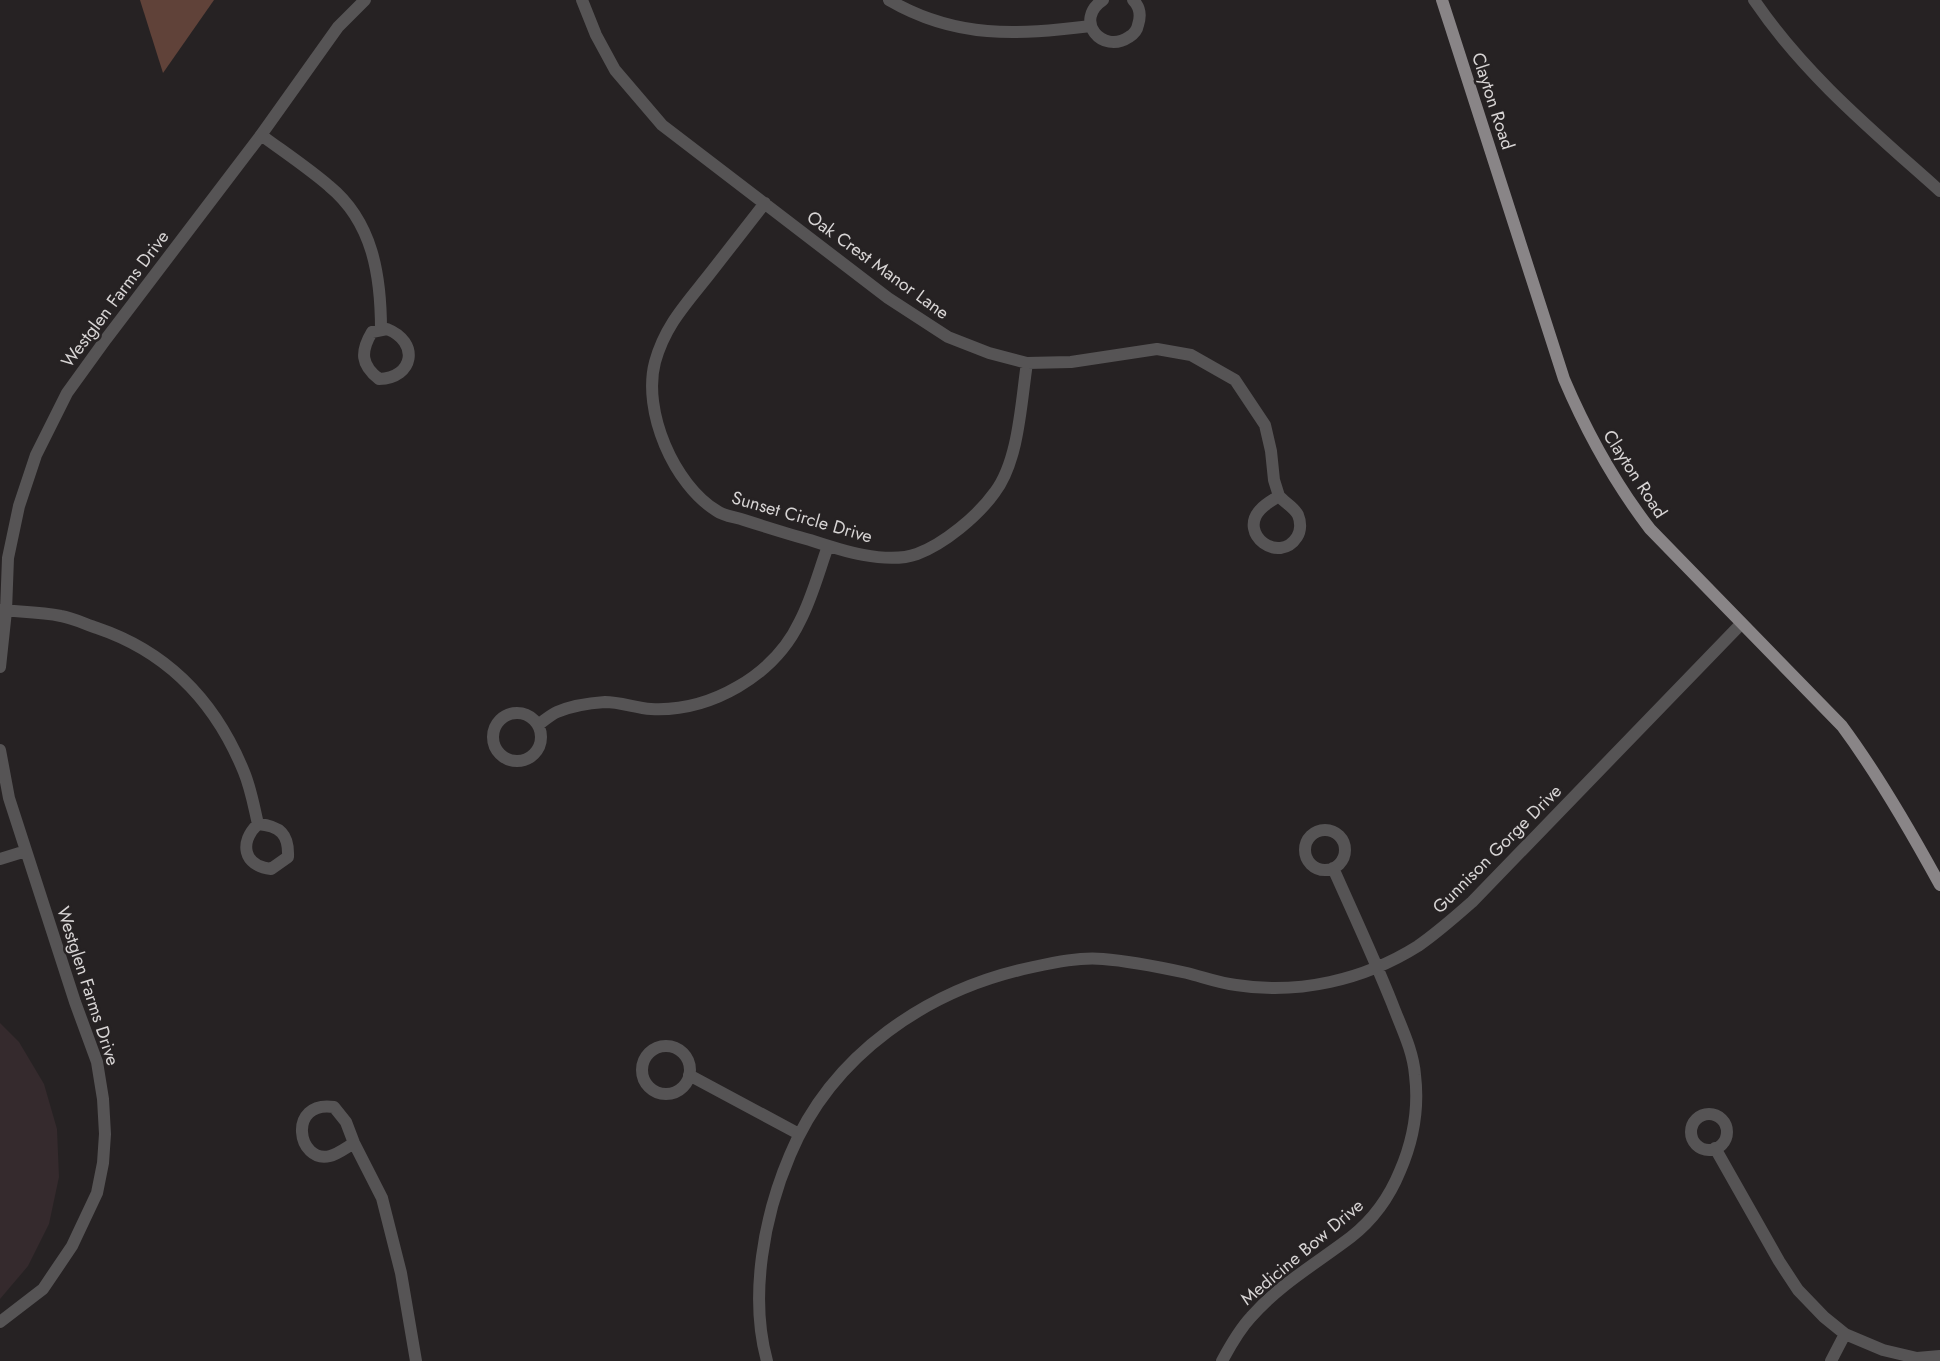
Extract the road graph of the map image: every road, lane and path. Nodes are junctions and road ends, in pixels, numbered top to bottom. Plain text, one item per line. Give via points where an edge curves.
1 (365, 0) edge
2 (582, 0) edge
3 (889, 0) edge
4 (1103, 0) edge
5 (1133, 0) edge
6 (1442, 0) edge
7 (1754, 0) edge
8 (1091, 26) junction
9 (261, 135) junction
10 (1940, 191) edge
11 (765, 203) junction
12 (381, 330) dead end
13 (1027, 363) junction
14 (1279, 496) dead end
15 (828, 546) junction
16 (3, 610) edge
17 (1741, 624) junction
18 (0, 667) edge
19 (538, 725) dead end
20 (0, 750) edge
21 (258, 824) dead end
22 (26, 851) junction
23 (0, 859) edge
24 (1333, 868) dead end
25 (1940, 885) edge
26 (1377, 967) junction
27 (689, 1075) dead end
28 (799, 1134) junction
29 (354, 1143) junction
30 (1715, 1148) dead end
31 (0, 1322) edge
32 (1844, 1334) junction
33 (1940, 1356) edge
34 (416, 1361) edge
35 (767, 1361) edge
36 (1222, 1361) edge
37 (1831, 1361) edge

1 - 9 street, Westglen Farms Drive via 338,27
2 - 11 street, Oak Crest Manor Lane via 615,70 662,125
3 - 8 street via 936,21 973,31 1049,32
4 - 8 street via 1089,18
5 - 8 street via 1140,18 1137,30 1126,39 1119,42 1104,40 1095,34
6 - 17 main road, Clayton Road via 1564,379 1578,412 1611,474 1650,529
7 - 10 street via 1803,64
9 - 12 street via 331,187 355,215 372,248
9 - 16 street, Westglen Farms Drive via 67,393 36,454 19,506 8,558
11 - 13 street, Oak Crest Manor Lane via 888,298 948,337
11 - 15 street, Sunset Circle Drive via 668,326 654,363 652,395 658,429 671,462 692,490 717,511
13 - 14 street, Oak Crest Manor Lane via 1071,362 1158,348 1191,355 1235,380 1265,425
13 - 15 street, Sunset Circle Drive via 1012,461 996,491 978,512 952,534 910,556 893,558
15 - 19 street via 800,622 783,648 759,672 727,693 694,706 652,709 606,702 576,706 556,712
16 - 18 street, Westglen Farms Drive
16 - 21 street via 62,616 113,633 148,650 183,677 210,707 229,741 244,773
17 - 25 main road, Clayton Road via 1842,726 1891,798
17 - 26 street, Gunnison Gorge Drive via 1472,902 1419,945
20 - 22 street, Westglen Farms Drive via 9,798
22 - 23 street
22 - 31 street, Westglen Farms Drive via 96,1062 105,1134 96,1193 72,1246 43,1289
24 - 26 street, Medicine Bow Drive
26 - 28 street, Gunnison Gorge Drive via 1337,981 1267,988 1234,985 1172,970 1101,959 1062,961 1014,971 932,1002 896,1025 849,1066 827,1091
26 - 36 street, Medicine Bow Drive via 1409,1046 1415,1074 1416,1113 1402,1167 1392,1190 1370,1220 1266,1301 1250,1318
27 - 28 street
28 - 35 street, Gunnison Gorge Drive via 772,1203 764,1240 760,1294
29 - 29 street via 346,1122 334,1107 316,1108 303,1120 302,1138 306,1146 320,1156 329,1156
29 - 34 street via 382,1198
30 - 32 street via 1798,1290
32 - 33 street via 1883,1350 1917,1358
32 - 37 street

